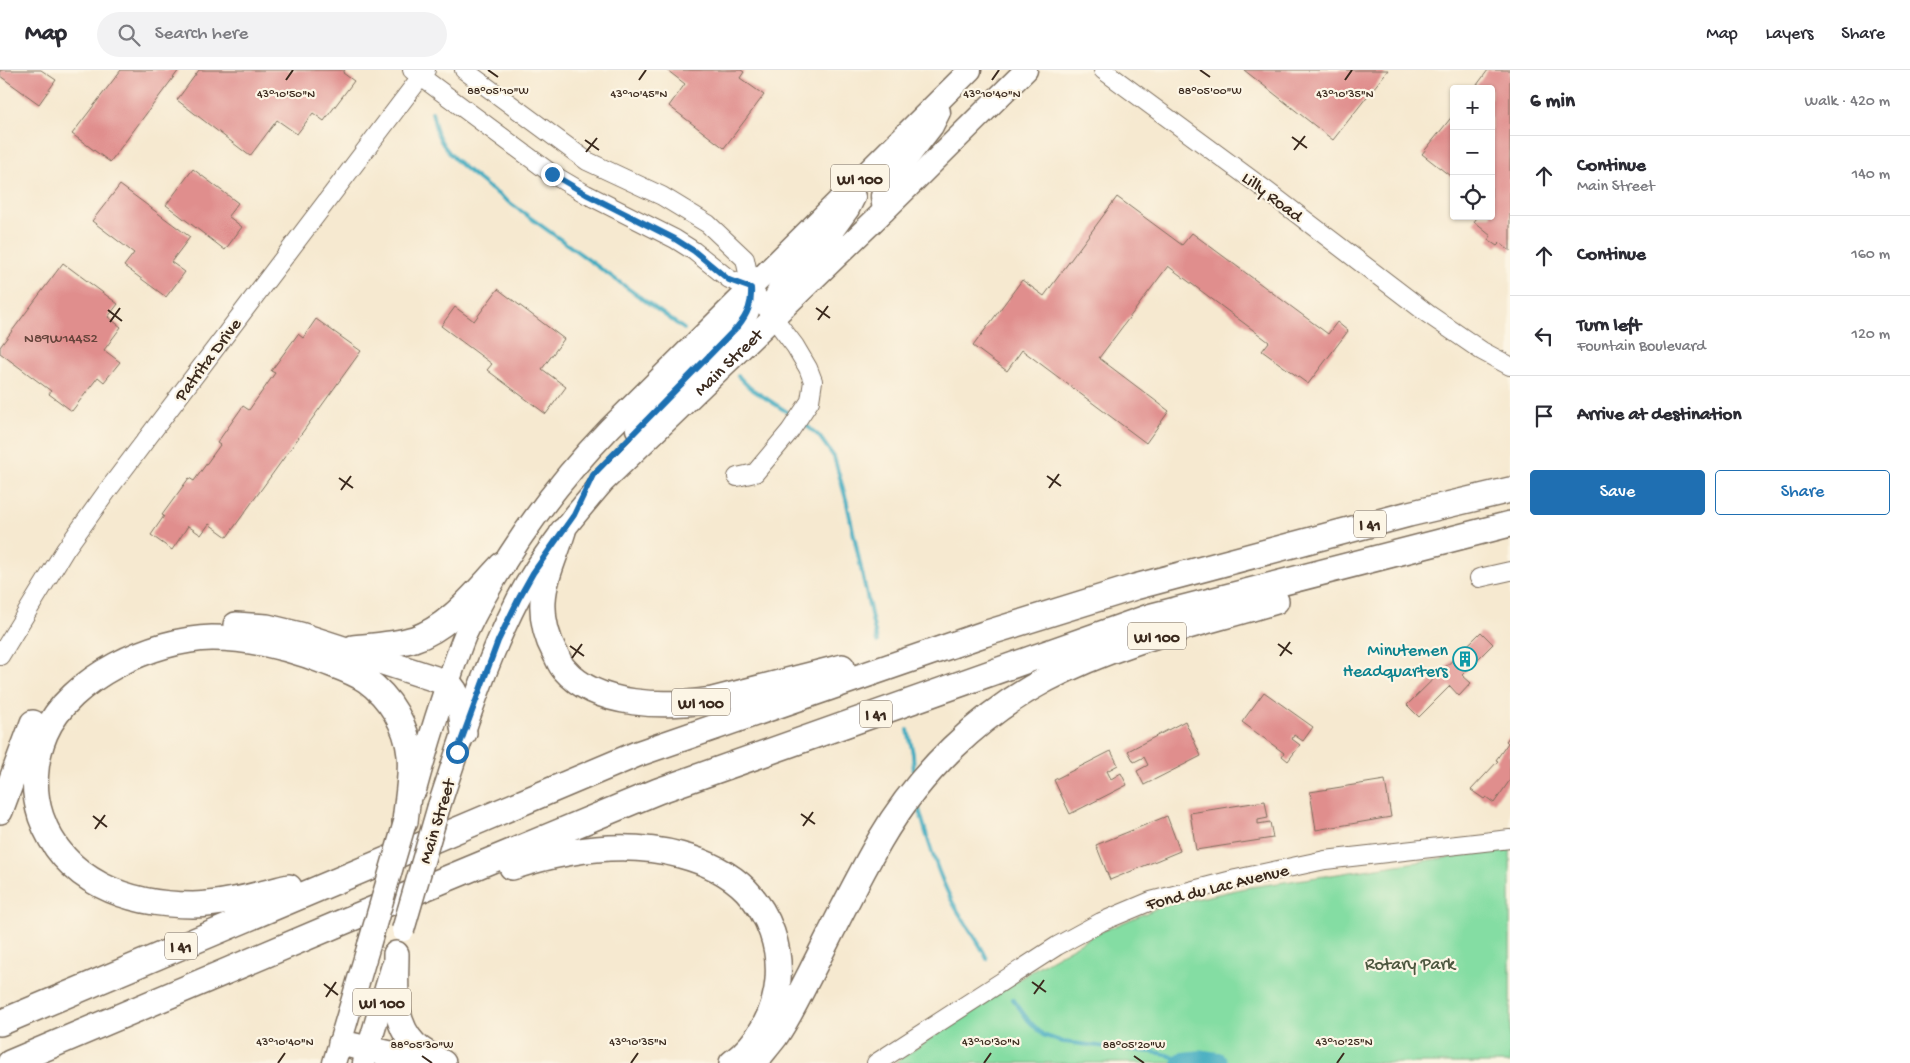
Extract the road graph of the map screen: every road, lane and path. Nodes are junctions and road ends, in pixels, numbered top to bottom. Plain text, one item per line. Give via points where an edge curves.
1 (464, 70) edge
2 (970, 70) edge
3 (1026, 70) edge
4 (1104, 70) edge
5 (420, 72) edge
6 (950, 89) junction
7 (868, 170) junction
8 (884, 211) junction
9 (751, 288) junction
10 (773, 318) junction
11 (1510, 366) edge
12 (737, 477) dead end
13 (1510, 490) edge
14 (569, 523) junction
15 (1510, 524) edge
16 (1421, 546) junction
17 (502, 566) junction
18 (1510, 570) edge
19 (1479, 578) dead end
20 (984, 634) junction
21 (341, 649) junction
22 (0, 656) edge
23 (448, 683) junction
24 (464, 733) junction
25 (0, 811) edge
26 (405, 822) junction
27 (1510, 839) edge
28 (362, 869) junction
29 (345, 921) junction
30 (396, 954) junction
31 (0, 1023) edge
32 (350, 1057) edge
33 (10, 1063) edge
34 (431, 1063) edge
35 (443, 1063) edge
36 (732, 1063) edge
37 (754, 1063) edge
38 (876, 1063) edge

1 - 9 street via 587,161 662,196 708,224 745,259
2 - 6 main road, Main Street / WI 100
3 - 8 main road, Main Street / WI 100
4 - 11 street, Lilly Road via 1441,323
5 - 9 street via 552,174 675,239 729,280
5 - 22 street, Patrita Drive via 100,501 65,550
6 - 7 main road, Main Street / WI 100
6 - 8 main road via 932,126 887,184 882,196
7 - 9 main road, Main Street / WI 100
7 - 10 main road via 848,209 827,238 779,289 773,304
8 - 10 main road, Main Street / WI 100
9 - 10 street
9 - 14 main road via 752,301 744,318 593,475
9 - 17 main road, Main Street / WI 100 via 576,463
10 - 12 street via 808,368 813,382 810,401 755,474
10 - 14 main road, Main Street / WI 100 via 603,482
13 - 20 highway, I 41 via 1135,588
14 - 20 highway, WI 100 via 545,584 543,601 547,637 566,672 606,696 668,705 712,700 910,648
14 - 24 main road, Main Street / WI 100 via 519,598 498,641
15 - 16 highway, I 41
16 - 29 highway, I 41 via 1152,616 658,791
16 - 37 highway, WI 100 via 1326,586 1091,659 1013,699 978,726 938,762 893,819 776,1036
17 - 21 highway via 448,620 424,634 394,644
17 - 23 main road, Main Street / WI 100 via 465,637
18 - 19 street
20 - 28 highway, I 41 via 637,754
21 - 23 highway
21 - 25 highway via 267,626 218,624 157,632 113,649 68,678 39,711
23 - 24 highway via 458,696
23 - 26 main road, Main Street / WI 100
24 - 30 main road, Main Street / WI 100, bridge
26 - 28 highway via 410,755 400,721 383,695 350,671 260,643 210,638 172,644 126,660 76,692 60,708 45,734 35,782 37,804 46,830 59,852 81,874 112,890 143,900 194,905 233,901
26 - 32 main road, Main Street / WI 100, bridge via 369,945
27 - 38 street, Fond du Lac Avenue via 1325,860 1151,901 1056,946
28 - 31 highway, I 41
29 - 33 highway, I 41
29 - 36 highway via 542,858 579,851 658,850 697,860 733,879 755,901 772,933 778,964 779,980 771,1013 751,1046
30 - 32 main road, Main Street / WI 100
30 - 35 highway via 396,1011 414,1044
32 - 34 highway

